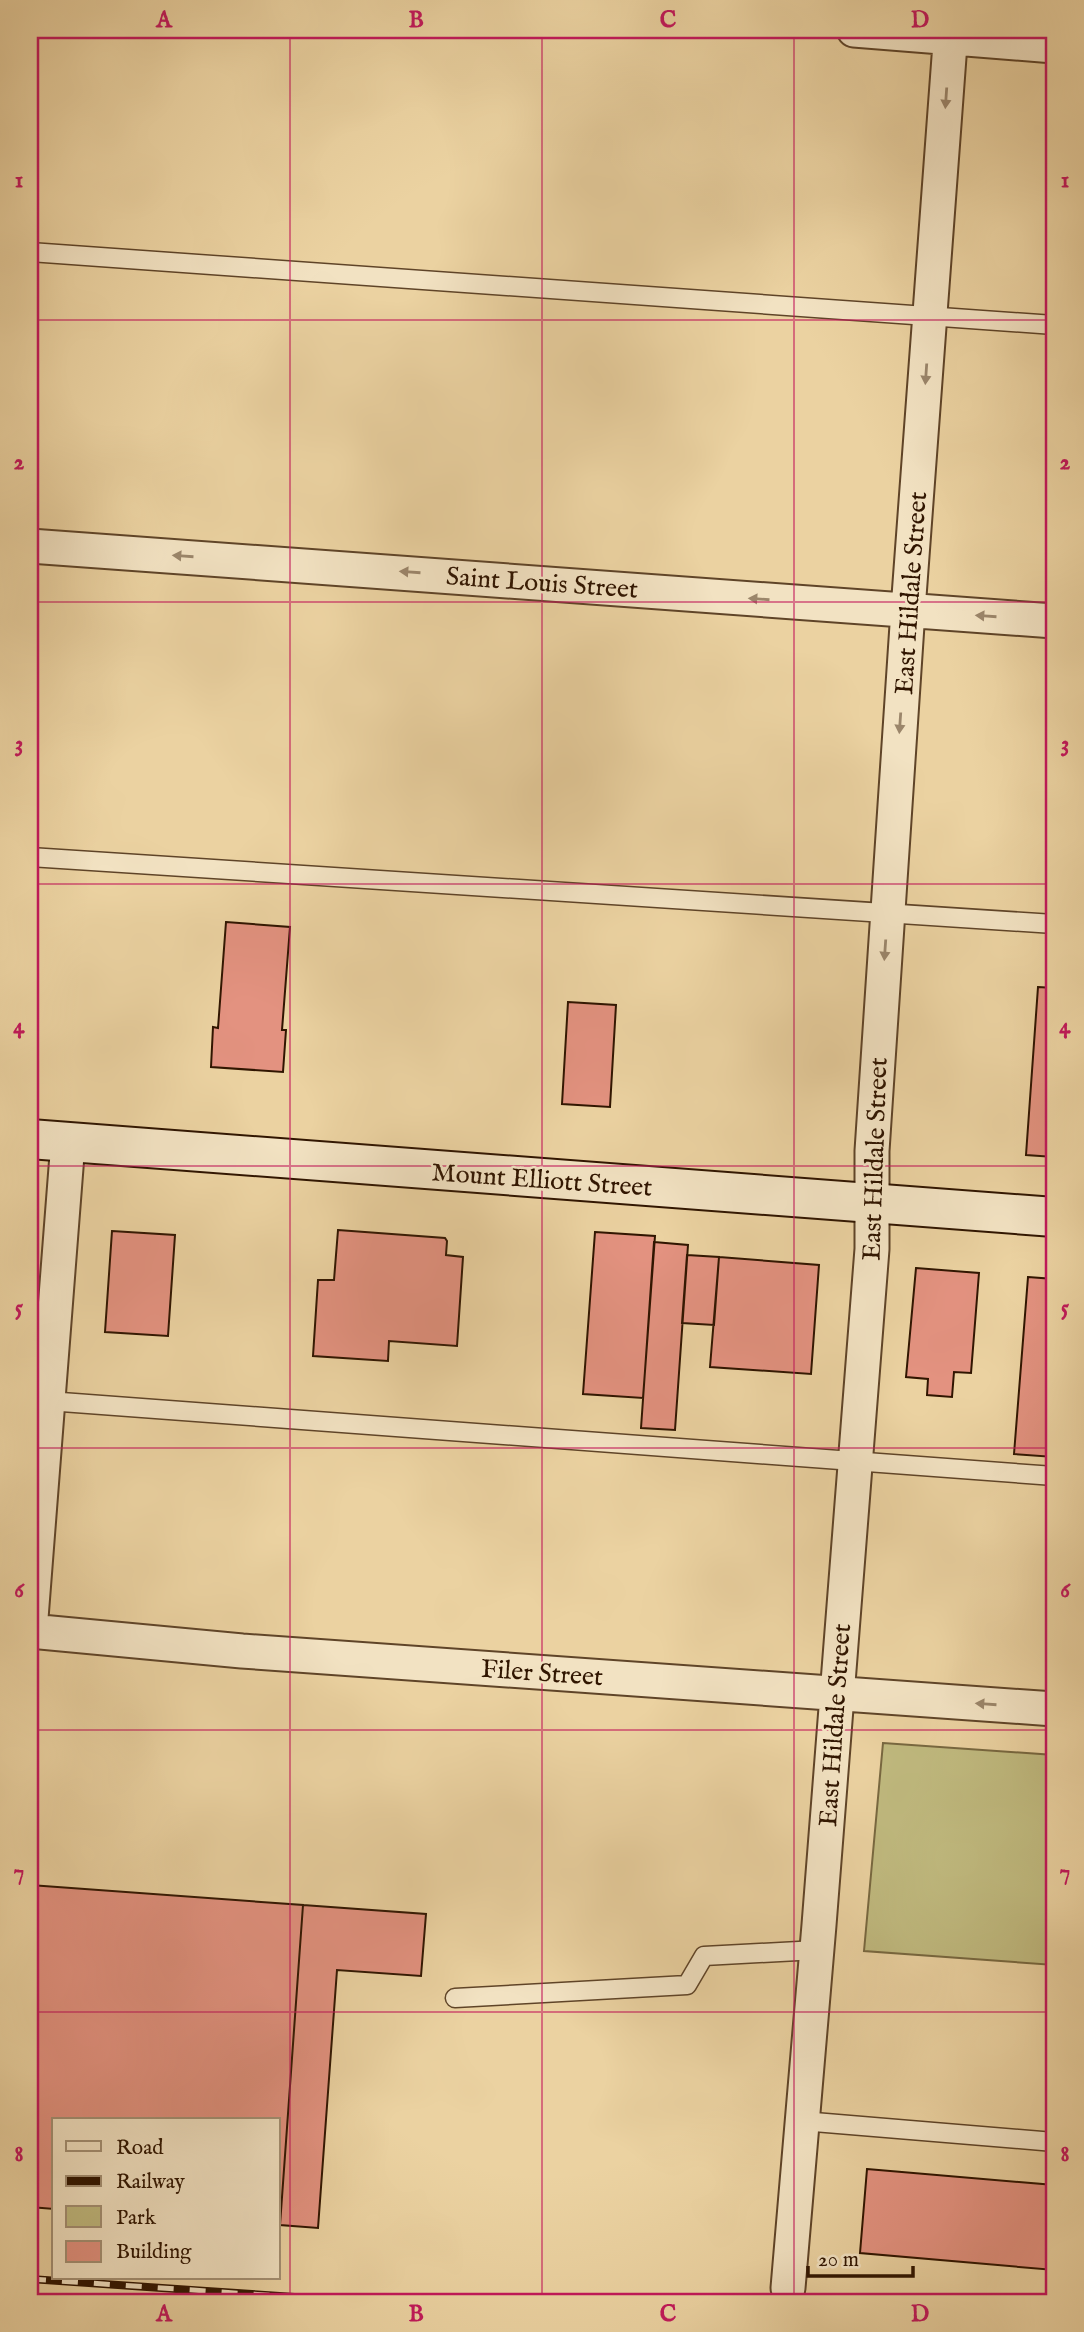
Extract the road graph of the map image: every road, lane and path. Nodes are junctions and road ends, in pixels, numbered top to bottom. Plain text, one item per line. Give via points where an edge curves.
1 (854, 30) edge
2 (951, 34) edge
3 (1054, 46) edge
4 (30, 252) edge
5 (930, 316) junction
6 (1054, 325) edge
7 (30, 546) edge
8 (908, 610) junction
9 (1054, 621) edge
10 (30, 857) edge
11 (888, 914) junction
12 (1054, 924) edge
13 (30, 1139) edge
14 (68, 1142) junction
15 (872, 1204) junction
16 (1054, 1216) edge
17 (48, 1401) junction
18 (855, 1461) junction
19 (1054, 1476) edge
20 (30, 1631) edge
21 (836, 1693) junction
22 (1054, 1709) edge
23 (817, 1950) junction
24 (455, 1998) dead end
25 (802, 2121) junction
26 (1054, 2142) edge
27 (788, 2288) dead end

1 - 2 street
2 - 3 street
2 -> 5 street, East Hildale Street
4 - 5 lane
5 - 6 lane
5 -> 8 street, East Hildale Street
8 -> 7 street, Saint Louis Street
9 -> 8 street, Saint Louis Street
8 -> 11 street, East Hildale Street
10 - 11 lane
11 - 12 lane
11 -> 15 street, East Hildale Street
13 - 14 street, Mount Elliott Street
14 - 15 street, Mount Elliott Street
14 - 17 street
15 - 16 street, Mount Elliott Street
15 - 18 street, East Hildale Street
17 - 18 lane
17 - 20 street
18 - 19 lane
18 - 21 street, East Hildale Street
20 - 21 street, Filer Street via 255,1652
22 -> 21 street, Filer Street
21 - 23 street, East Hildale Street
23 - 24 lane via 704,1956 687,1985
23 - 25 street, East Hildale Street
25 - 26 lane
25 - 27 street, East Hildale Street

